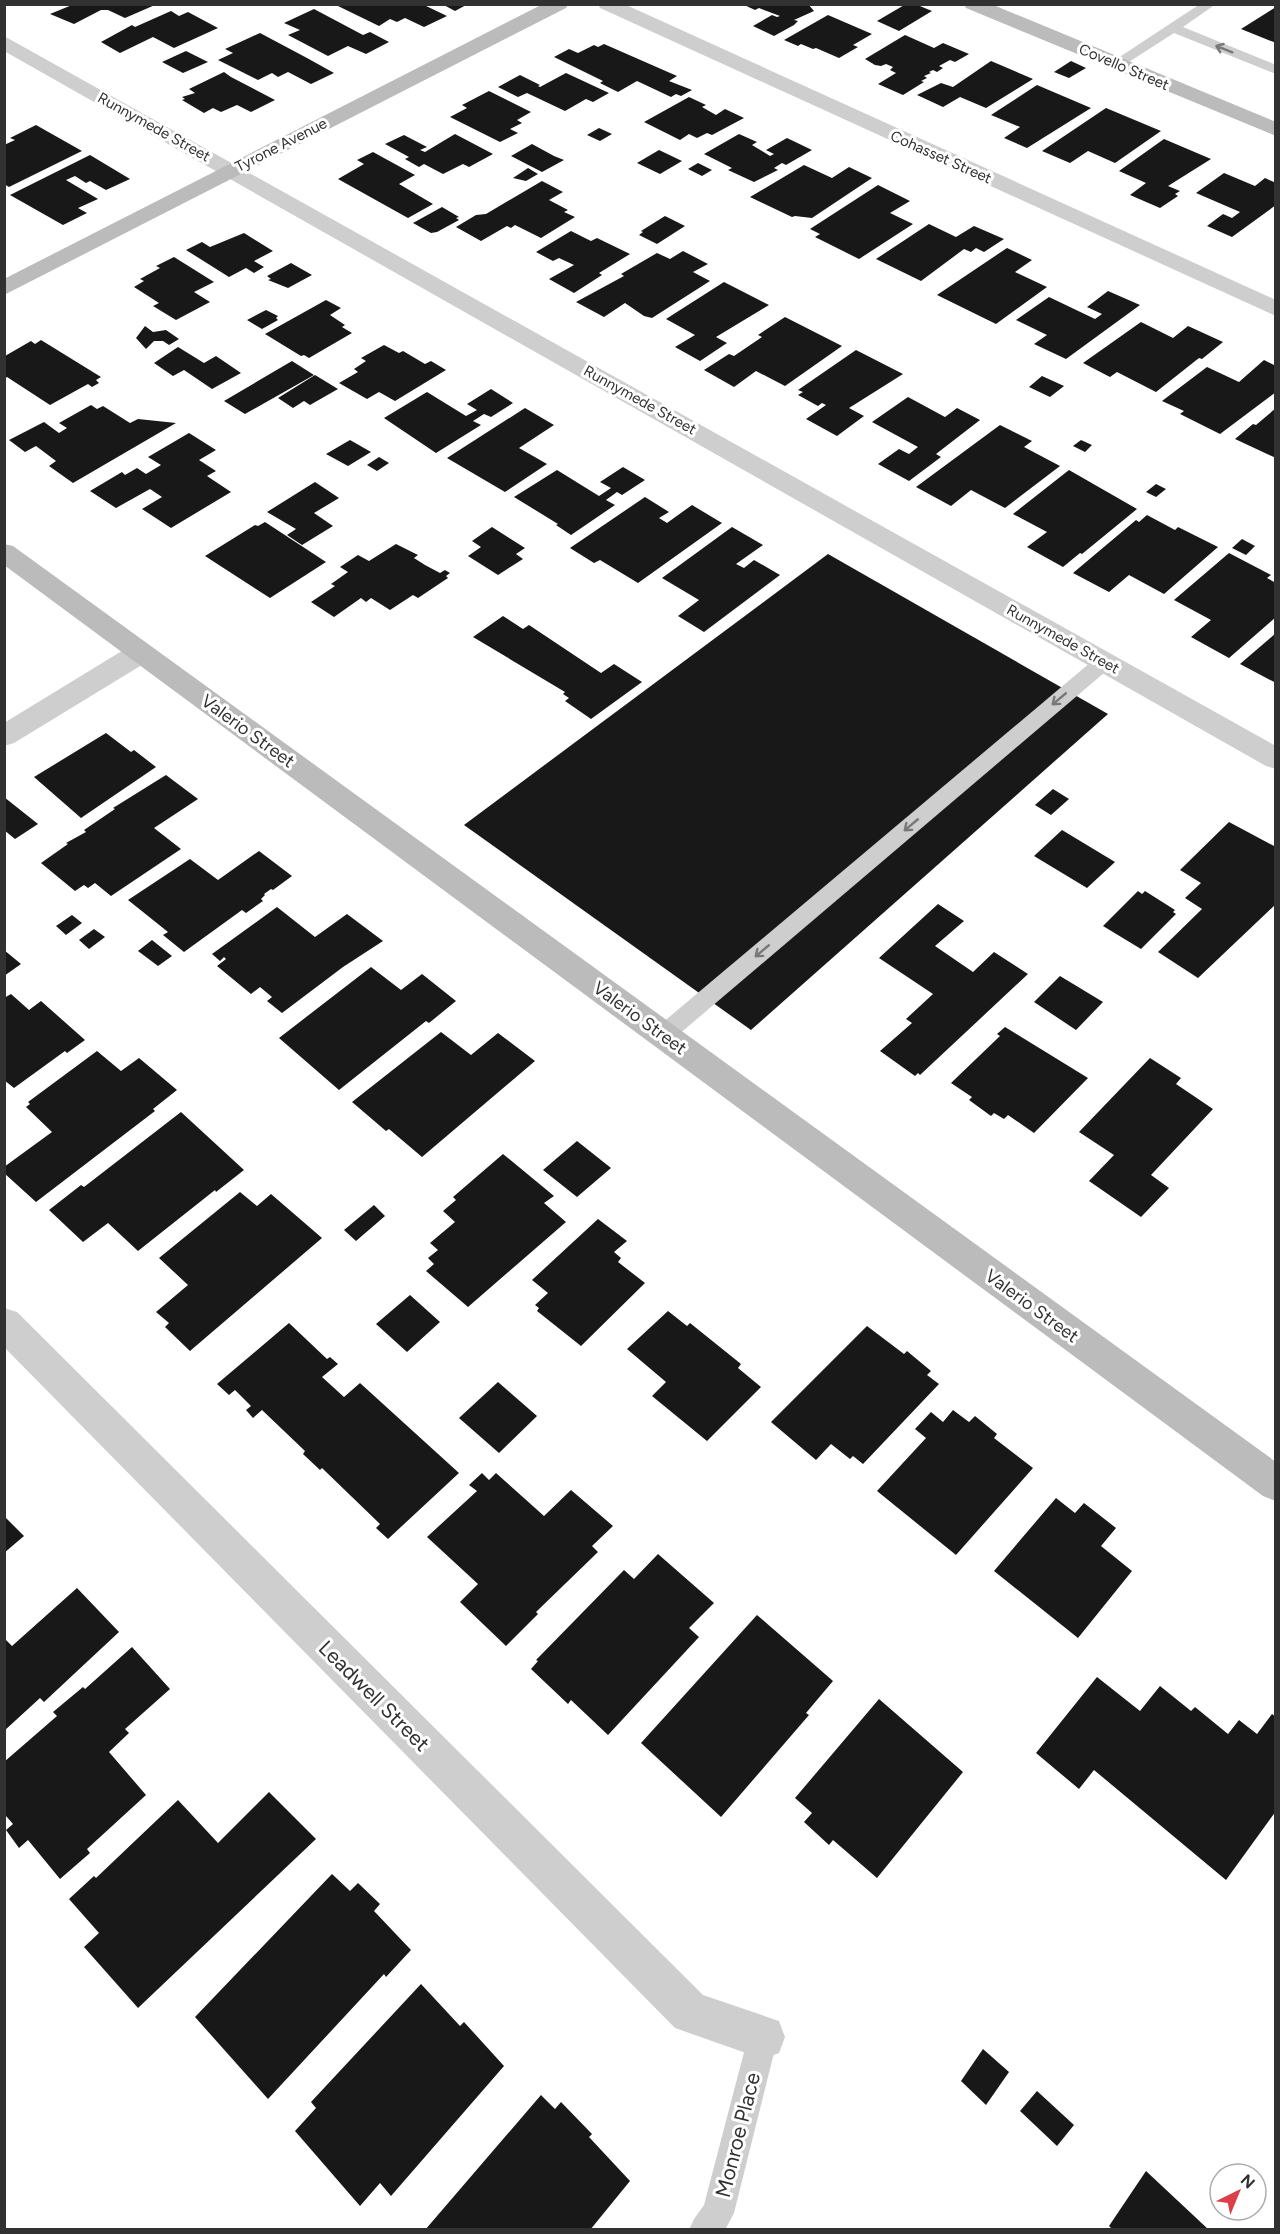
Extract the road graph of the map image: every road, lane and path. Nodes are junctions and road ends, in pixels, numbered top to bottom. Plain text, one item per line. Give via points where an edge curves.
1 (559, 4) edge
2 (607, 4) edge
3 (973, 4) edge
4 (1210, 4) edge
5 (1173, 28) junction
6 (4, 42) edge
7 (1116, 64) junction
8 (1275, 70) edge
9 (1275, 130) edge
10 (232, 170) junction
11 (4, 288) edge
12 (1275, 309) edge
13 (4, 552) edge
14 (140, 653) junction
15 (1104, 662) junction
16 (4, 736) edge
17 (1275, 759) edge
18 (663, 1035) junction
19 (4, 1323) edge
20 (1275, 1484) edge
21 (763, 2037) joint
22 (705, 2229) edge

1 - 10 street, Tyrone Avenue
2 - 12 street, Cohasset Street
3 - 7 street, Covello Street
4 - 5 lane
5 - 7 lane
8 -> 5 lane
6 - 10 street, Runnymede Street
7 - 9 street, Covello Street
10 - 11 street, Tyrone Avenue
10 - 15 street, Runnymede Street
13 - 14 street, Valerio Street
14 - 16 street
14 - 18 street, Valerio Street
15 - 17 street, Runnymede Street
15 -> 18 lane
18 - 20 street, Valerio Street
19 - 21 street, Leadwell Street via 690,2013
21 - 22 lane, Monroe Place via 718,2212

